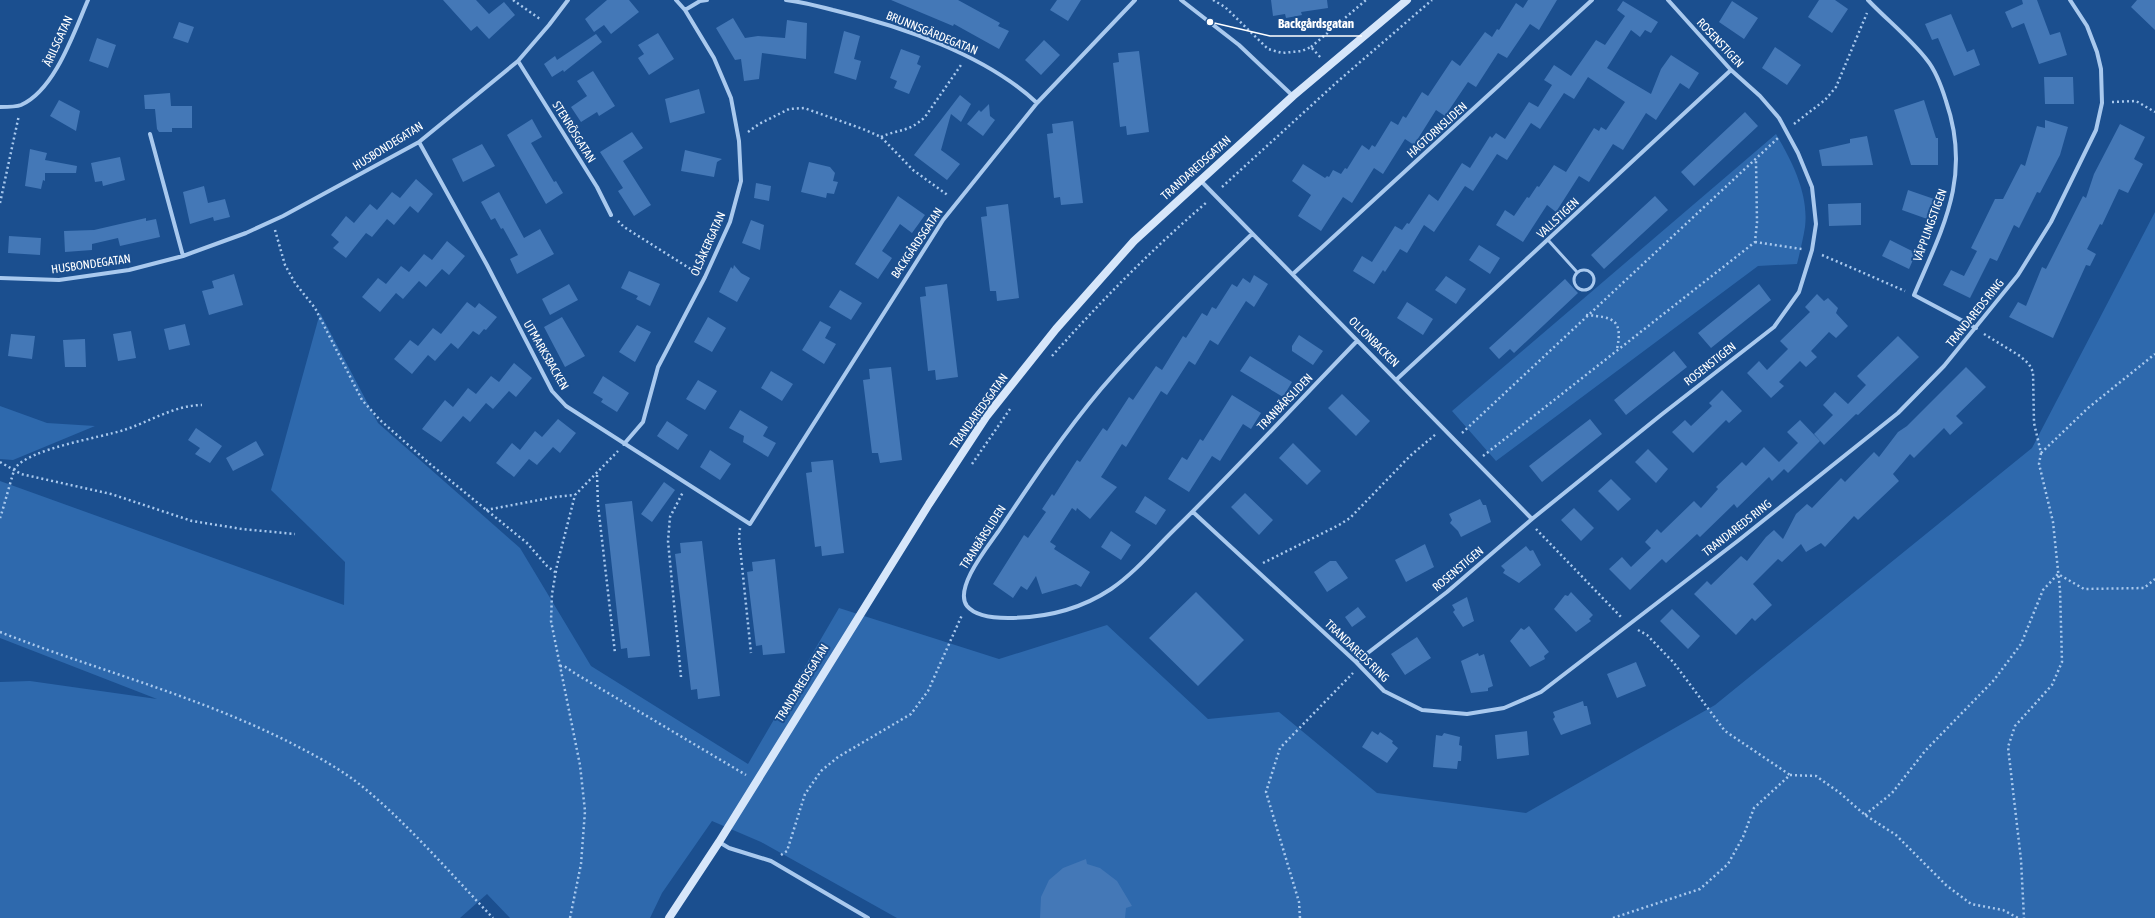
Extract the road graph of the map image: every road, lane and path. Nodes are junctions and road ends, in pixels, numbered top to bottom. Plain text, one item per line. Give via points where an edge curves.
1 (88, 0) edge
2 (513, 0) edge
3 (568, 0) edge
4 (676, 0) edge
5 (707, 0) edge
6 (786, 0) edge
7 (1135, 0) edge
8 (1181, 0) edge
9 (1213, 0) edge
10 (1366, 0) edge
11 (1407, 0) edge
12 (1432, 0) edge
13 (1592, 0) edge
14 (1668, 0) edge
15 (2070, 0) edge
16 (1869, 2) edge
17 (684, 10) junction
18 (549, 25) junction
19 (1311, 47) junction
20 (965, 55) junction
21 (518, 61) junction
22 (1329, 66) junction
23 (1730, 70) junction
24 (1340, 78) junction
25 (1293, 96) junction
26 (1037, 103) junction
27 (2102, 103) junction
28 (21, 105) junction
29 (0, 107) edge
30 (2155, 112) edge
31 (1786, 130) junction
32 (150, 134) dead end
33 (738, 135) junction
34 (881, 137) junction
35 (419, 142) junction
36 (1756, 160) junction
37 (1200, 180) junction
38 (1214, 195) junction
39 (958, 202) junction
40 (0, 203) edge
41 (611, 215) joint
42 (272, 222) junction
43 (1252, 234) junction
44 (1548, 240) junction
45 (1755, 242) junction
46 (1812, 250) junction
47 (183, 256) junction
48 (1577, 272) junction
49 (1294, 273) junction
50 (704, 277) junction
51 (0, 278) edge
52 (1914, 295) junction
53 (1586, 315) junction
54 (1976, 328) junction
55 (1357, 341) junction
56 (1618, 349) junction
57 (2155, 354) edge
58 (1052, 357) dead end
59 (1397, 379) junction
60 (202, 405) dead end
61 (1011, 407) dead end
62 (1444, 427) junction
63 (1455, 439) junction
64 (624, 444) junction
65 (2041, 453) junction
66 (1477, 461) junction
67 (0, 462) edge
68 (15, 469) junction
69 (968, 470) dead end
70 (597, 475) junction
71 (687, 484) junction
72 (575, 495) junction
73 (486, 510) junction
74 (1193, 512) junction
75 (0, 518) edge
76 (741, 518) junction
77 (1531, 520) junction
78 (750, 524) joint
79 (295, 534) dead end
80 (1253, 567) junction
81 (555, 572) junction
82 (2058, 574) junction
83 (2155, 579) edge
84 (967, 606) junction
85 (1628, 625) junction
86 (0, 632) edge
87 (616, 653) dead end
88 (751, 654) dead end
89 (1356, 662) junction
90 (560, 666) junction
91 (1360, 666) junction
92 (681, 677) dead end
93 (1790, 775) junction
94 (756, 781) junction
95 (1865, 815) junction
96 (719, 842) junction
97 (771, 861) junction
98 (493, 918) edge
99 (570, 918) edge
100 (669, 918) edge
101 (868, 918) edge
102 (1300, 918) edge
103 (1613, 918) edge
104 (2018, 918) edge
105 (2024, 918) edge

1 - 28 street, ÄRILSGATAN via 55,74
2 - 18 path
3 - 18 street, HUSBONDEGATAN
4 - 17 street, OLSÅKERGATAN
5 - 17 street
6 - 20 street, BRUNNSGÄRDEGATAN via 873,20
7 - 26 street, BACKGÅRDSGATAN
8 - 25 street via 1239,45
9 - 19 path via 1225,7 1268,49 1282,53 1302,51
10 - 19 path
11 - 22 street, TRANDAREDSGATAN
12 - 24 path
13 - 49 street, HAGTORNSLIDEN
14 - 23 street, ROSENSTIGEN
15 - 27 street, TRANDAREDS RING via 2088,26 2097,52 2101,69
16 - 31 path via 1836,87 1825,100
16 - 52 street, VÄPPLINGSTIGEN via 1928,61 1943,92 1953,125 1957,173 1953,199
17 - 33 street, OLSÅKERGATAN via 714,58 731,98
18 - 21 street, HUSBONDEGATAN
19 - 22 path
20 - 26 street, BRUNNSGÄRDEGATAN via 1019,86
20 - 34 path via 959,71 925,117 905,131
21 - 35 street, HUSBONDEGATAN
21 - 41 street, STENRÖSGATAN via 597,187
22 - 24 path
22 - 25 street, TRANDAREDSGATAN
23 - 31 street, ROSENSTIGEN via 1760,96
23 - 44 street, VALLSTIGEN
24 - 38 path
25 - 37 street, TRANDAREDSGATAN
26 - 39 street, BACKGÅRDSGATAN
27 - 30 path via 2136,101
27 - 54 street, TRANDAREDS RING via 2096,130 2052,222 2018,275
28 - 29 street
28 - 40 path
31 - 36 path
31 - 46 street, ROSENSTIGEN via 1812,187 1816,224
32 - 47 street
33 - 34 path via 789,109 804,108 863,128
33 - 50 street, OLSÅKERGATAN via 741,181 730,222
34 - 39 path via 913,170
35 - 42 street, HUSBONDEGATAN
35 - 64 street, UTMARKSBACKEN via 487,265 552,391 566,406
36 - 45 path
36 - 53 path
37 - 38 street, OLLONBACKEN
37 - 94 street, TRANDAREDSGATAN via 1134,241 1056,329 986,417
38 - 43 street, OLLONBACKEN
38 - 58 path via 1165,238 1104,298
39 - 78 street, BACKGÅRDSGATAN via 917,260
41 - 50 path via 624,227
42 - 47 street, HUSBONDEGATAN
42 - 73 path via 286,265 295,283 315,308 362,400 380,420
43 - 49 street, OLLONBACKEN
43 - 84 street, TRANBÄRSLIDEN via 1170,312 1101,390 1056,449 972,570 964,592
44 - 48 lane
44 - 59 street, VALLSTIGEN
45 - 46 path
45 - 56 path
46 - 52 path
46 - 77 street, ROSENSTIGEN via 1799,292 1774,327
47 - 51 street, HUSBONDEGATAN via 128,270 59,280
48 - 48 lane via 1584,269 1591,271 1595,278 1594,285 1588,290 1581,290 1575,286 1574,278
49 - 55 street, OLLONBACKEN
50 - 64 street, OLSÅKERGATAN via 658,367 643,422
52 - 54 street
53 - 56 path via 1611,319 1618,325
53 - 63 path
54 - 65 path via 2029,364 2033,372 2034,424
54 - 85 street, TRANDAREDS RING via 1944,366 1898,413
55 - 59 street, OLLONBACKEN
55 - 74 street, TRANBÄRSLIDEN
56 - 66 path
57 - 65 path via 2088,408
59 - 62 street, OLLONBACKEN
60 - 68 path via 189,405 124,430 57,448 36,456
61 - 69 path
62 - 63 street, OLLONBACKEN
62 - 80 path via 1410,456 1350,518
63 - 66 street, OLLONBACKEN
64 - 70 path
64 - 71 street, UTMARKSBACKEN
65 - 82 path via 2039,464 2053,522
66 - 77 street, OLLONBACKEN
67 - 68 path
68 - 75 path
68 - 79 path via 21,474 111,494 192,522
70 - 72 path
70 - 87 path via 598,505
71 - 76 street, UTMARKSBACKEN
71 - 92 path via 670,517 668,541
72 - 73 path
72 - 81 path
73 - 81 path via 528,543
74 - 80 street, TRANDAREDS RING
74 - 84 street, TRANBÄRSLIDEN via 1124,578 1111,589 1086,603 1058,612 1011,618 980,615
76 - 78 street, UTMARKSBACKEN
76 - 88 path via 739,537
77 - 85 path
77 - 89 street, ROSENSTIGEN via 1447,592
80 - 89 street, TRANDAREDS RING
81 - 90 path via 551,621
82 - 83 path via 2084,589 2144,588
82 - 95 path via 2043,590 2021,644 1994,680 1925,751 1892,793
82 - 105 path via 2062,662 2052,684 2015,726 2008,747 2021,860
84 - 97 path via 924,697 910,714 838,757 821,771 805,794 787,851
85 - 91 street, TRANDAREDS RING via 1541,692 1504,708 1466,714 1422,710 1384,691
85 - 93 path via 1647,635 1674,664 1725,731
86 - 98 path via 52,653 250,722 325,761 363,787
89 - 91 street, TRANDAREDS RING
90 - 94 path via 564,666
90 - 99 path via 580,765 585,812 581,864
91 - 102 path via 1280,748 1266,792 1299,902
93 - 95 path via 1816,776
93 - 103 path via 1754,808 1743,837 1728,864 1700,890
94 - 96 street, TRANDAREDSGATAN
95 - 104 path via 1896,835 1946,885 1971,904 2003,910
96 - 97 street via 729,848
96 - 100 street, TRANDAREDSGATAN
97 - 101 street

